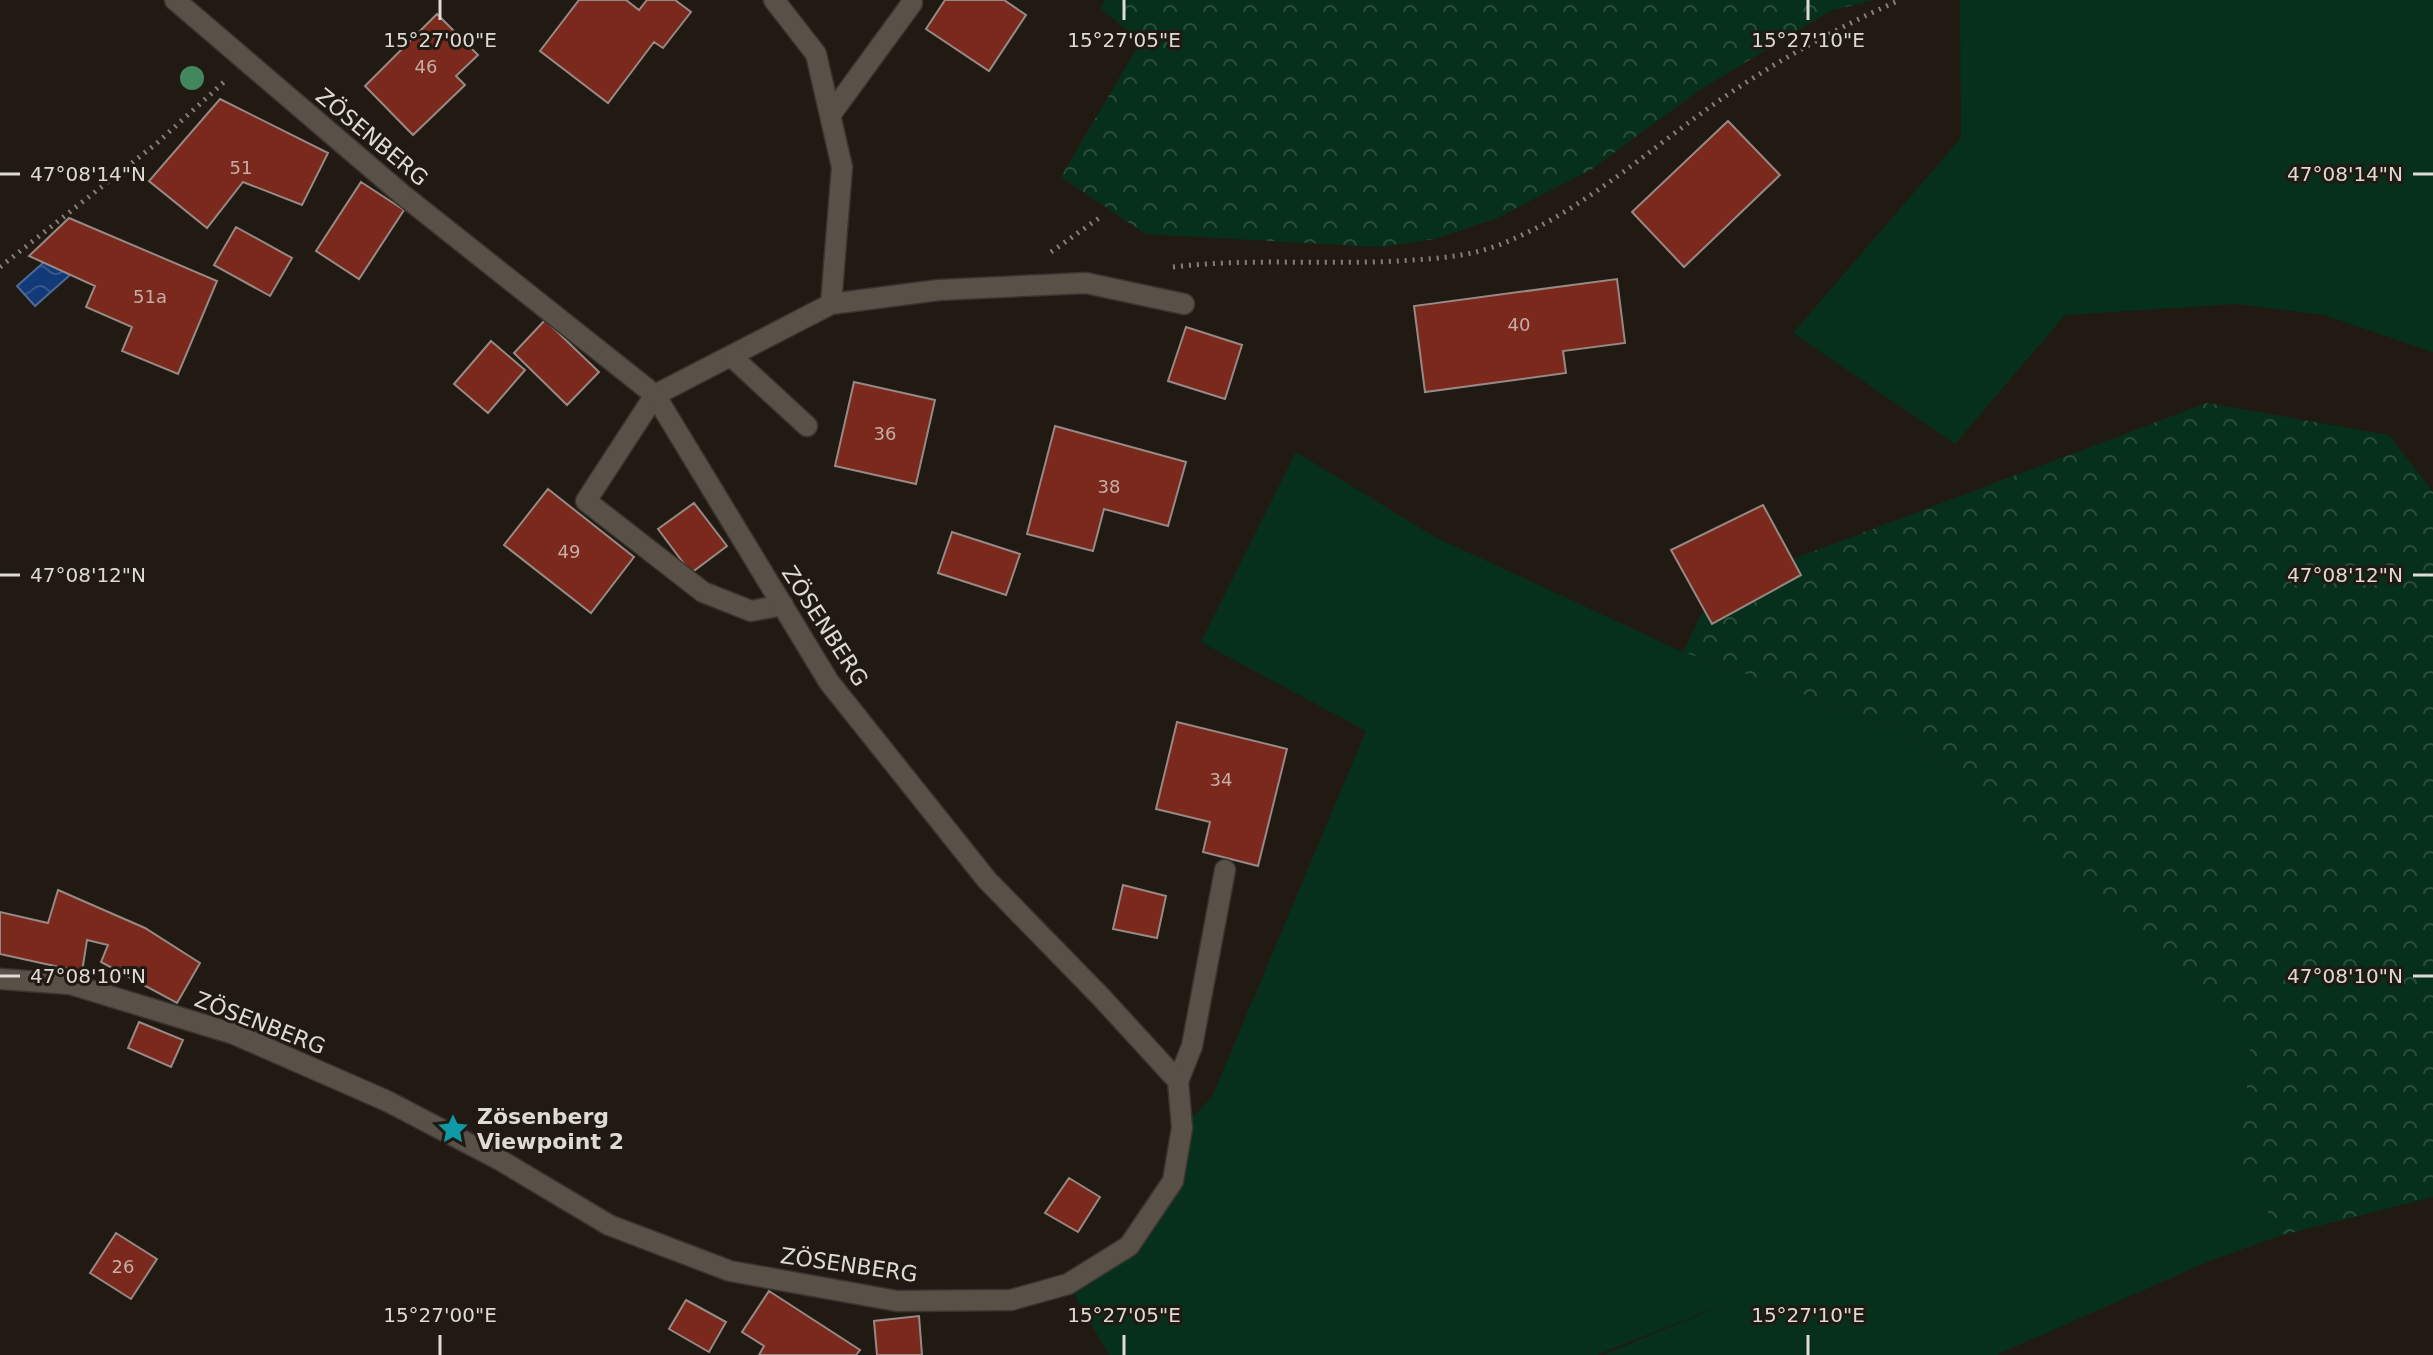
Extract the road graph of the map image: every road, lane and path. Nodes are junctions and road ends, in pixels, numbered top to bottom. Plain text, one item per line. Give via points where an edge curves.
1 (175, 0) edge
2 (774, 0) edge
3 (1900, 0) edge
4 (912, 3) dead end
5 (247, 62) junction
6 (831, 114) junction
7 (0, 267) edge
8 (1158, 269) dead end
9 (831, 304) junction
10 (1184, 304) dead end
11 (731, 356) junction
12 (655, 395) junction
13 (807, 426) dead end
14 (783, 605) junction
15 (1225, 870) dead end
16 (0, 979) edge
17 (1178, 1081) junction

1 - 5 street, ZÖSENBERG
2 - 6 street via 816,54
3 - 8 path via 1774,67 1565,210 1502,244 1438,259 1212,262
4 - 6 street
5 - 7 path via 157,143
5 - 12 street, ZÖSENBERG via 403,195
6 - 9 street via 842,167
9 - 10 street via 939,290 1086,283
9 - 11 street
11 - 12 street
11 - 13 street
12 - 14 street, ZÖSENBERG
12 - 14 street via 586,501 703,592 751,611
14 - 17 street, ZÖSENBERG via 829,682 987,880
15 - 17 street via 1192,1046
16 - 17 street, ZÖSENBERG via 70,984 234,1034 387,1101 609,1225 730,1271 897,1301 1011,1300 1068,1284 1129,1246 1173,1181 1182,1128

